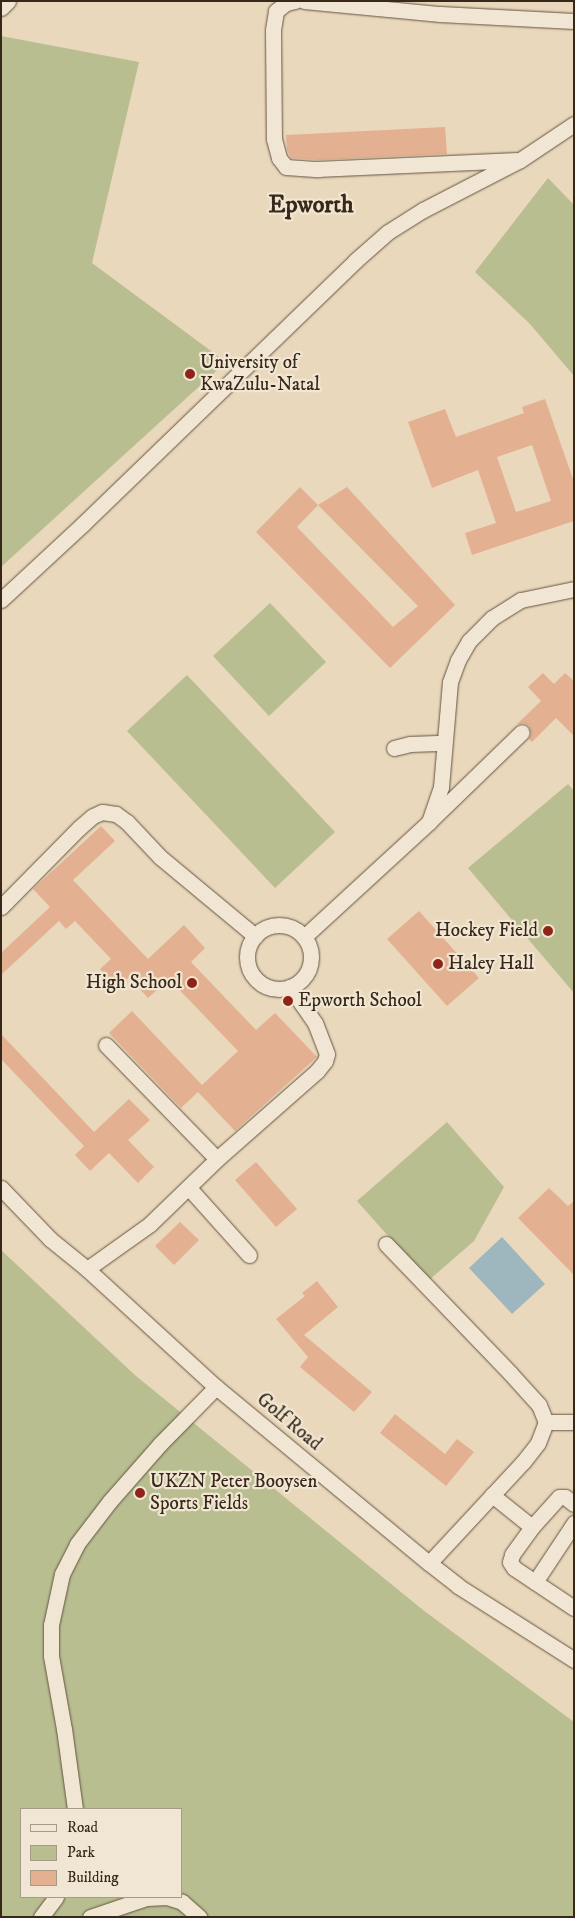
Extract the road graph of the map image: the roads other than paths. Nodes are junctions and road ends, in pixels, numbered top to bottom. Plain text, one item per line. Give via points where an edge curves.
1 (8, 1) edge
2 (296, 1) edge
3 (304, 1) edge
4 (1, 8) edge
5 (574, 21) edge
6 (574, 124) edge
7 (520, 160) junction
8 (574, 589) edge
9 (1, 600) edge
10 (522, 732) dead end
11 (444, 743) junction
12 (394, 748) dead end
13 (430, 822) junction
14 (1, 906) edge
15 (255, 936) junction
16 (304, 937) junction
17 (290, 986) junction
18 (106, 1045) dead end
19 (217, 1159) junction
20 (1, 1188) edge
21 (189, 1188) junction
22 (386, 1244) dead end
23 (249, 1254) dead end
24 (87, 1269) junction
25 (216, 1387) junction
26 (546, 1422) junction
27 (574, 1422) edge
28 (492, 1495) junction
29 (574, 1504) edge
30 (574, 1523) edge
31 (532, 1527) junction
32 (428, 1563) junction
33 (535, 1582) junction
34 (574, 1608) edge
35 (574, 1660) edge
36 (76, 1808) edge
37 (55, 1898) edge
38 (146, 1898) edge
39 (170, 1898) edge
40 (41, 1917) edge
41 (90, 1917) edge
42 (199, 1917) edge

1 - 4 street
2 - 7 street via 286,3 276,11 273,30 274,139 279,158 286,167 318,169
3 - 5 street via 440,14
6 - 7 street
7 - 9 street via 388,232
8 - 11 street via 521,600 492,618 469,641 450,682
10 - 13 street
11 - 12 street via 418,743
11 - 13 street via 442,787
13 - 16 street
14 - 15 street via 78,828 102,812 116,814 128,822 160,857
15 - 16 street via 263,929 285,926
15 - 17 street via 247,955 253,975 270,987
16 - 17 street via 311,955 310,965 306,974
17 - 19 street via 315,1024 327,1054 325,1062
18 - 19 street
19 - 21 street
20 - 24 street, Golf Road via 50,1239
21 - 23 street
21 - 24 street via 150,1224
22 - 26 street via 539,1405
24 - 25 street, Golf Road
25 - 32 street, Golf Road
25 - 36 street via 110,1501 77,1544 62,1574 51,1625 51,1656
26 - 27 street
26 - 28 street via 538,1443
28 - 31 street
28 - 32 street
29 - 31 street via 565,1497 559,1497
30 - 33 street
31 - 33 street via 512,1554 510,1562
32 - 35 street, Golf Road via 458,1586
33 - 34 street
37 - 40 street
38 - 41 street
39 - 42 street via 182,1902

